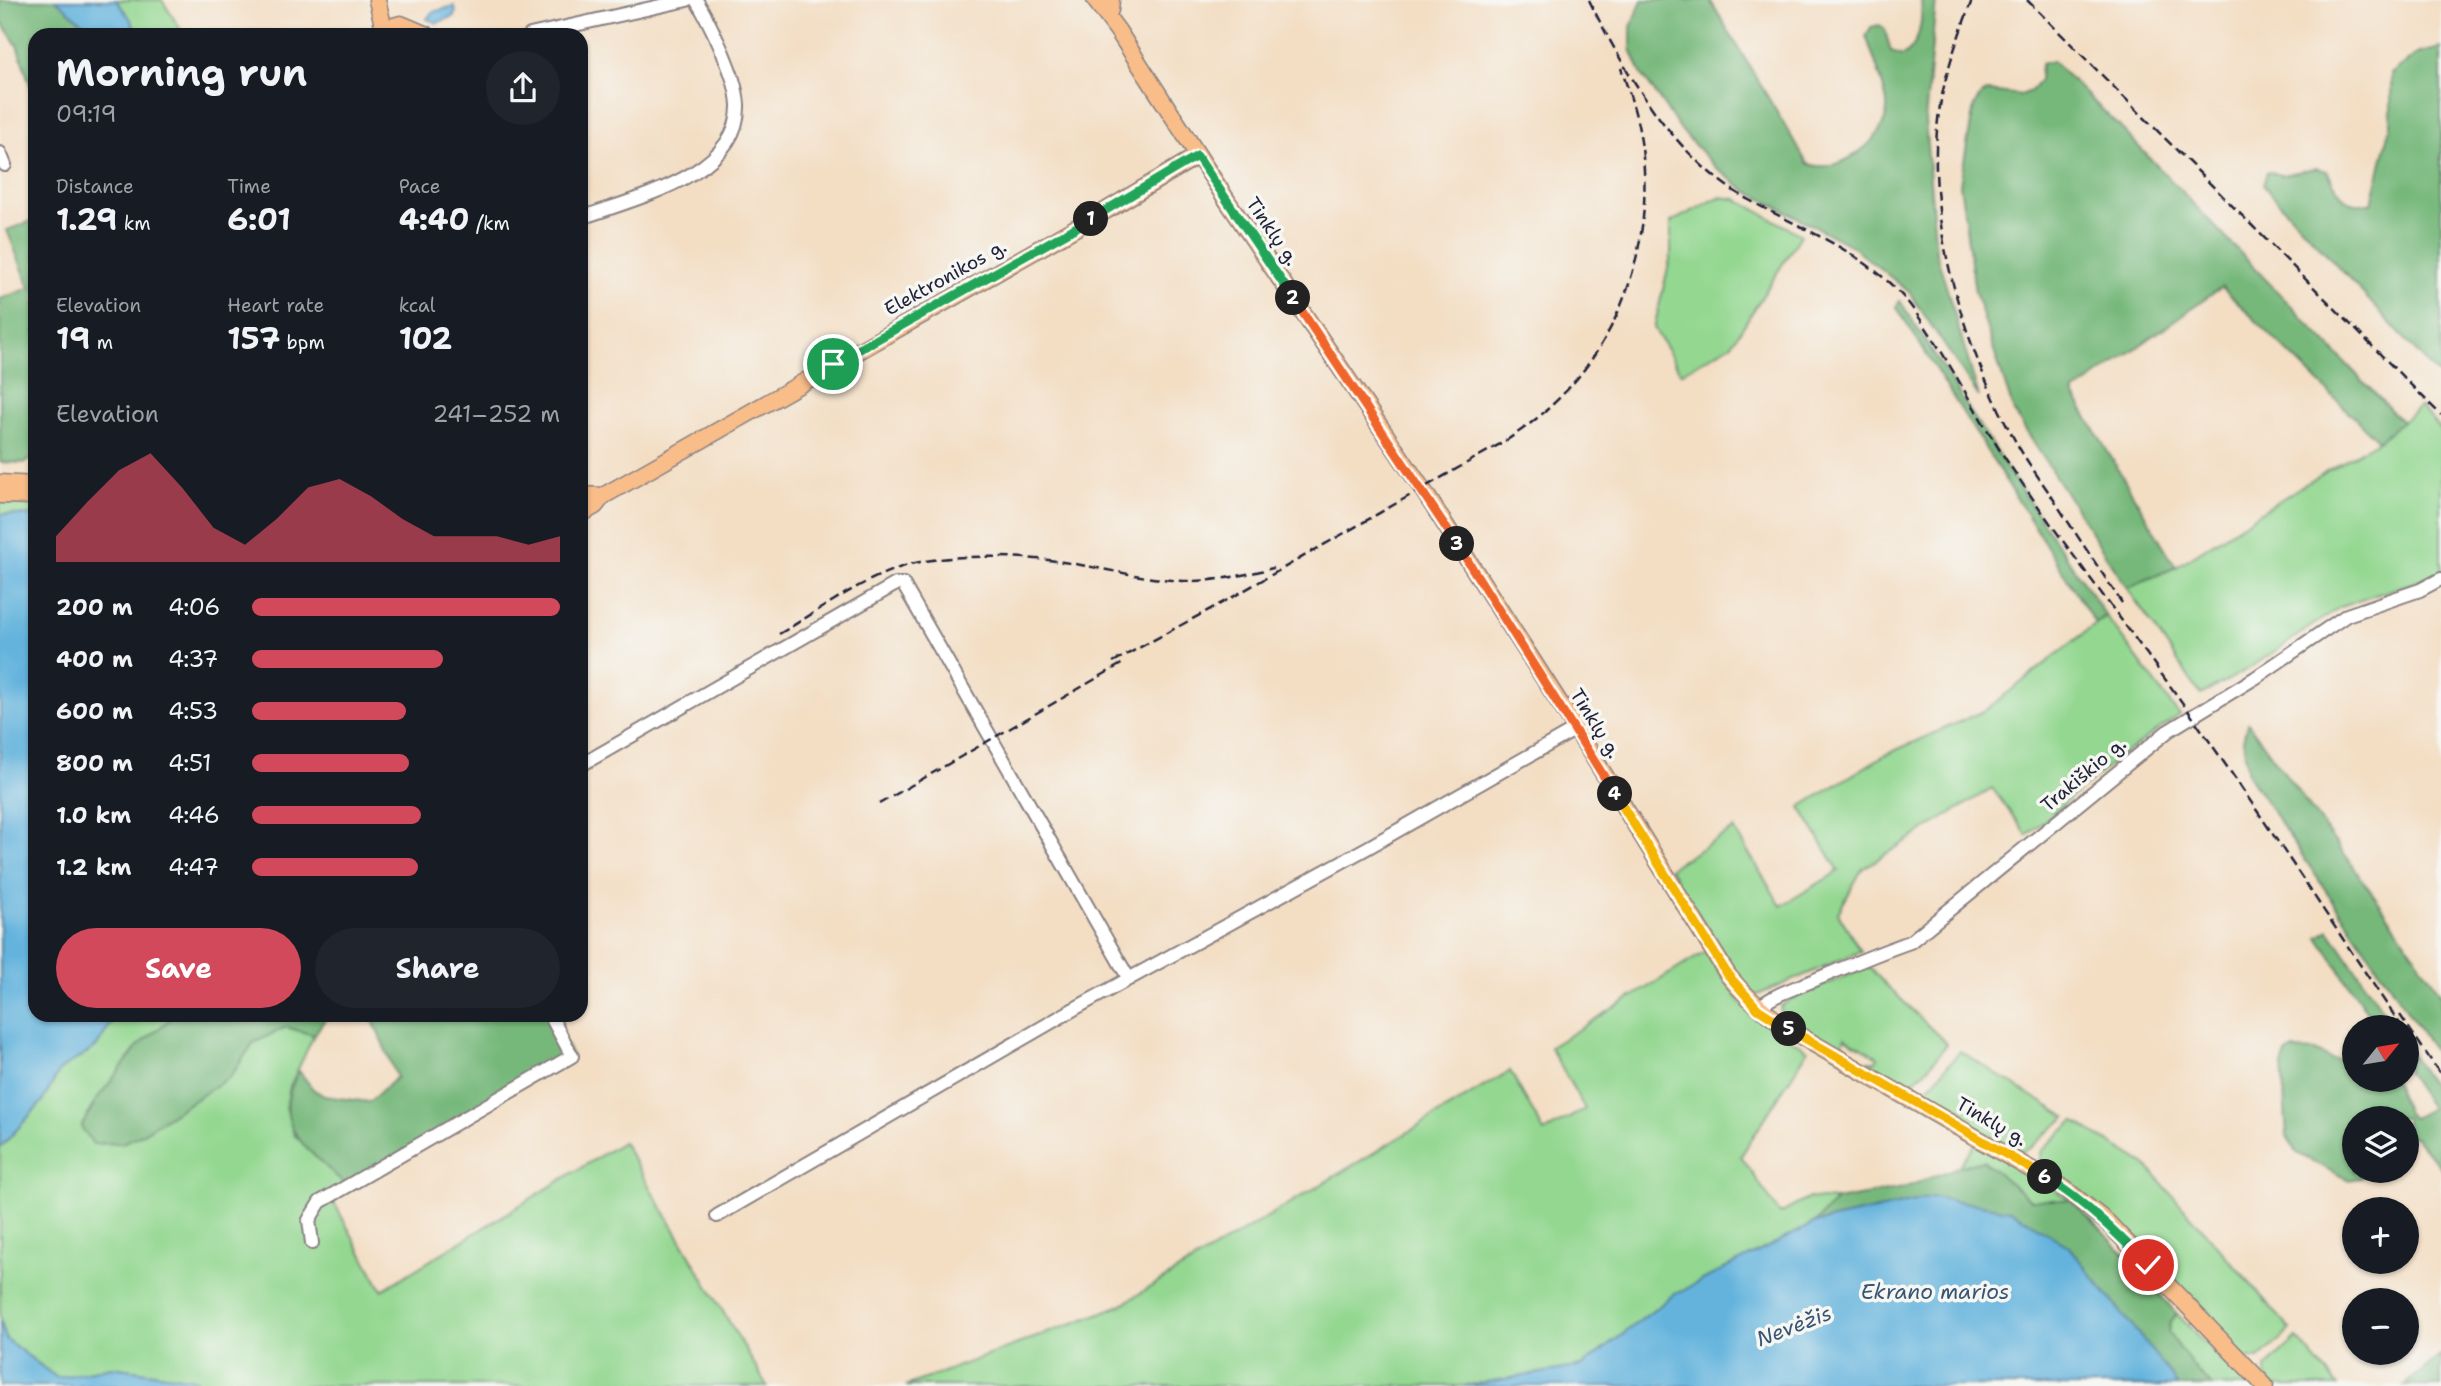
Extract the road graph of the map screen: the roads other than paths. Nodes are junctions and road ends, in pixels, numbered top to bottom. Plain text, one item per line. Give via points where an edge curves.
1 (687, 0) edge
2 (696, 0) edge
3 (1094, 0) edge
4 (379, 4) edge
5 (1109, 4) edge
6 (401, 24) junction
7 (384, 28) edge
8 (389, 28) edge
9 (410, 28) edge
10 (561, 28) edge
11 (1118, 32) junction
12 (0, 153) edge
13 (1197, 156) junction
14 (5, 165) dead end
15 (588, 215) edge
16 (0, 484) edge
17 (28, 485) edge
18 (0, 495) edge
19 (588, 495) edge
20 (28, 496) edge
21 (603, 496) junction
22 (588, 510) edge
23 (2441, 579) edge
24 (1576, 729) junction
25 (588, 761) edge
26 (1129, 979) junction
27 (1758, 1009) junction
28 (554, 1022) edge
29 (717, 1216) dead end
30 (312, 1243) dead end
31 (2265, 1386) edge

1 - 10 street
2 - 15 street via 736,89 738,110 728,140 718,155 674,183
3 - 11 main road, Tinklų g.
4 - 6 main road
4 - 7 main road
5 - 11 main road, Tinklų g.
6 - 8 main road
6 - 9 main road
11 - 13 main road, Tinklų g.
12 - 14 street
13 - 21 main road, Elektronikos g.
13 - 24 main road, Tinklų g. via 1416,479
16 - 17 main road
18 - 20 main road
19 - 21 main road
21 - 22 main road, Elektronikos g.
23 - 27 street, Trakiškio g. via 2347,615 2168,731 1910,942 1779,995
24 - 26 street
24 - 27 main road, Tinklų g. via 1728,975
25 - 26 street via 903,584
26 - 29 street
27 - 31 main road, Tinklų g. via 2065,1189 2107,1222
28 - 30 street via 572,1056 320,1202 309,1220

